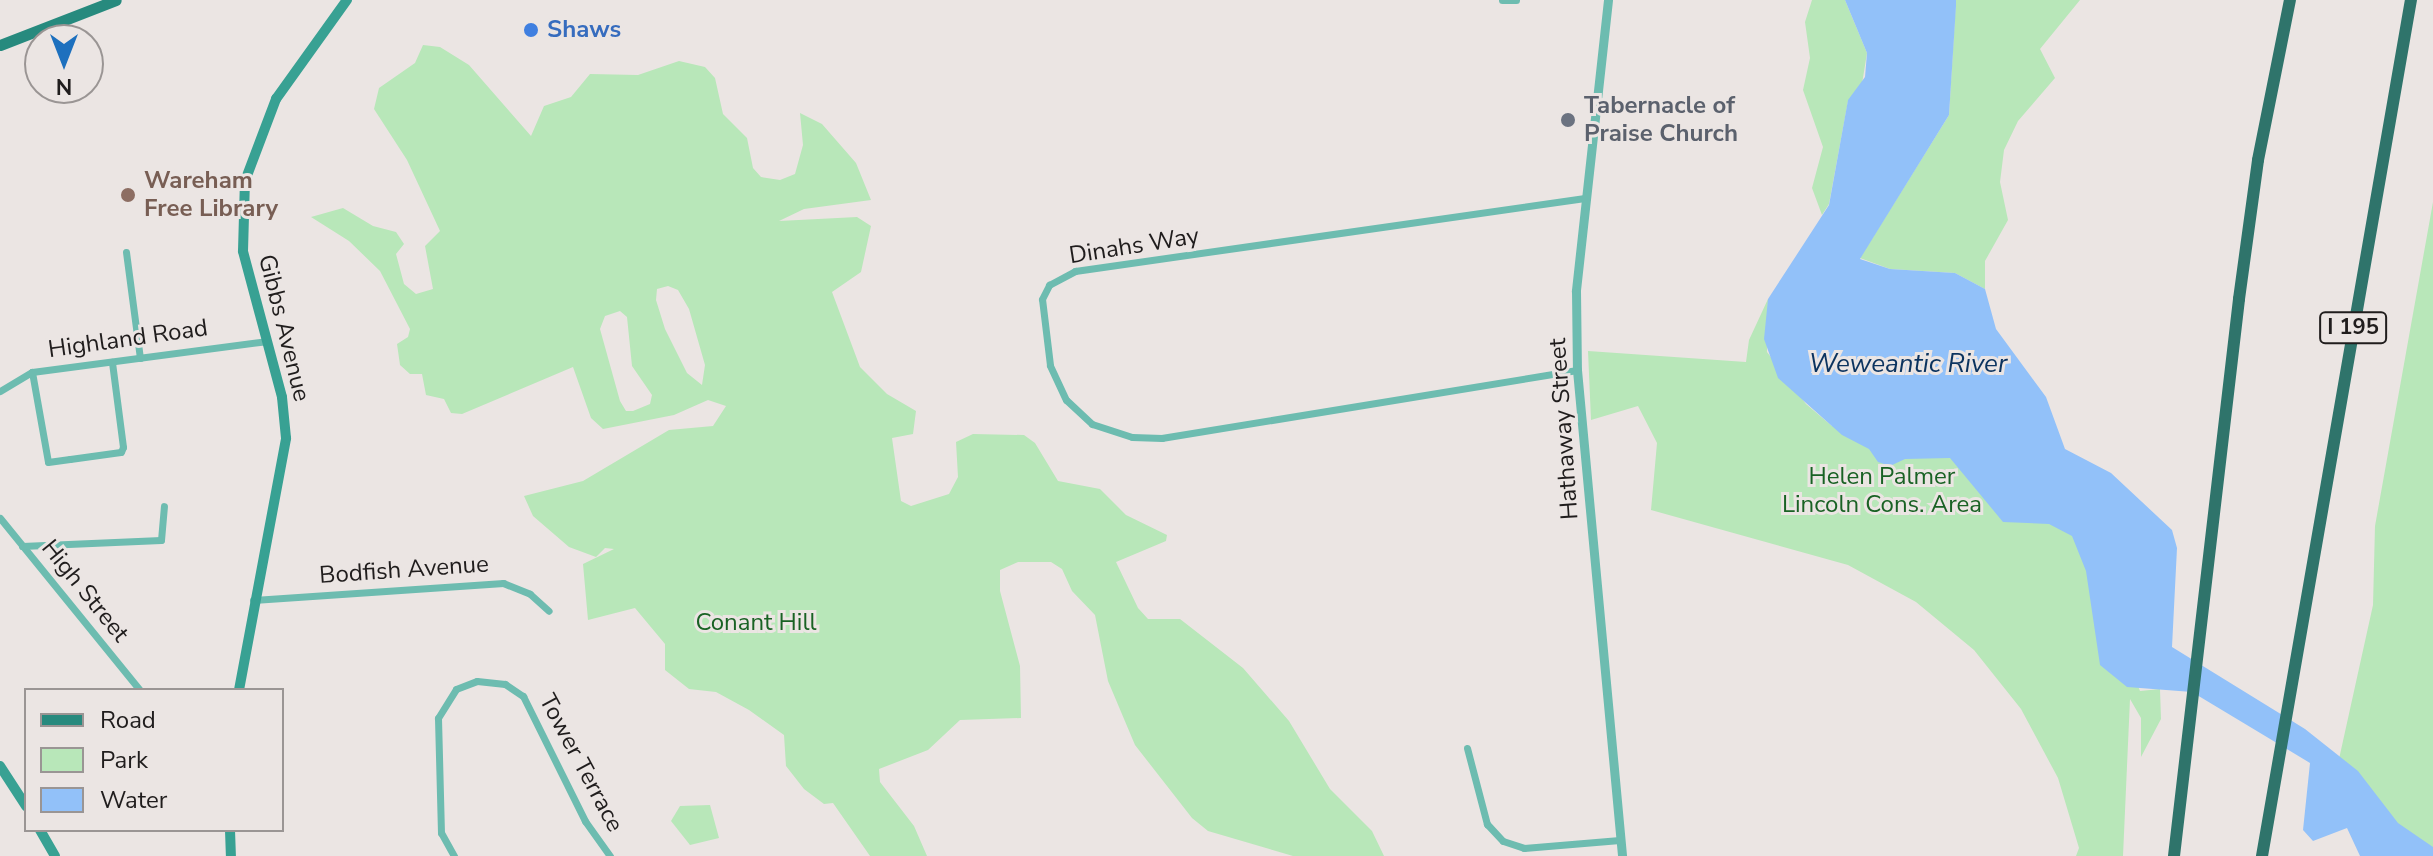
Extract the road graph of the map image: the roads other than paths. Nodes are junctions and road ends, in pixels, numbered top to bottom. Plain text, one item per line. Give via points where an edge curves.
1 (116, 0) edge
2 (347, 0) edge
3 (1502, 0) edge
4 (1516, 0) edge
5 (1608, 0) edge
6 (2290, 0) edge
7 (2411, 0) edge
8 (0, 45) edge
9 (1585, 198) junction
10 (126, 252) dead end
11 (266, 341) junction
12 (140, 358) junction
13 (112, 362) junction
14 (1577, 370) junction
15 (32, 372) junction
16 (0, 391) edge
17 (164, 506) dead end
18 (0, 518) edge
19 (22, 546) junction
20 (253, 600) junction
21 (549, 611) dead end
22 (138, 688) edge
23 (239, 688) edge
24 (1467, 748) dead end
25 (0, 766) edge
26 (24, 803) edge
27 (41, 832) edge
28 (230, 832) edge
29 (1620, 840) junction
30 (55, 856) edge
31 (231, 856) edge
32 (454, 856) edge
33 (610, 856) edge
34 (1622, 856) edge
35 (2174, 856) edge
36 (2262, 856) edge

1 - 8 main road
2 - 11 main road, Gibbs Avenue via 276,99 248,166 243,251
3 - 4 street
5 - 9 street, Hathaway Street
6 - 35 highway via 2256,176
7 - 36 highway, I 195
9 - 14 street, Hathaway Street via 1576,291
9 - 14 street, Dinahs Way via 1075,271 1049,285 1042,299 1050,365 1066,400 1092,424 1132,437 1175,436
10 - 12 street
11 - 12 street, Highland Road
11 - 20 main road, Gibbs Avenue via 282,397 286,438
12 - 13 street, Highland Road
13 - 15 street, Highland Road
13 - 15 street via 121,452 48,462
14 - 29 street, Hathaway Street
15 - 16 street, Highland Road
17 - 19 street via 161,540
18 - 19 street, High Street
19 - 22 street, High Street
20 - 21 street, Bodfish Avenue via 494,583 517,586
20 - 23 main road, Gibbs Avenue
24 - 29 street via 1487,824 1503,841 1524,848
25 - 26 main road
27 - 30 main road
28 - 31 main road
29 - 34 street, Hathaway Street
32 - 33 street, Tower Terrace via 441,833 438,718 456,689 477,681 505,684 530,706 585,821

